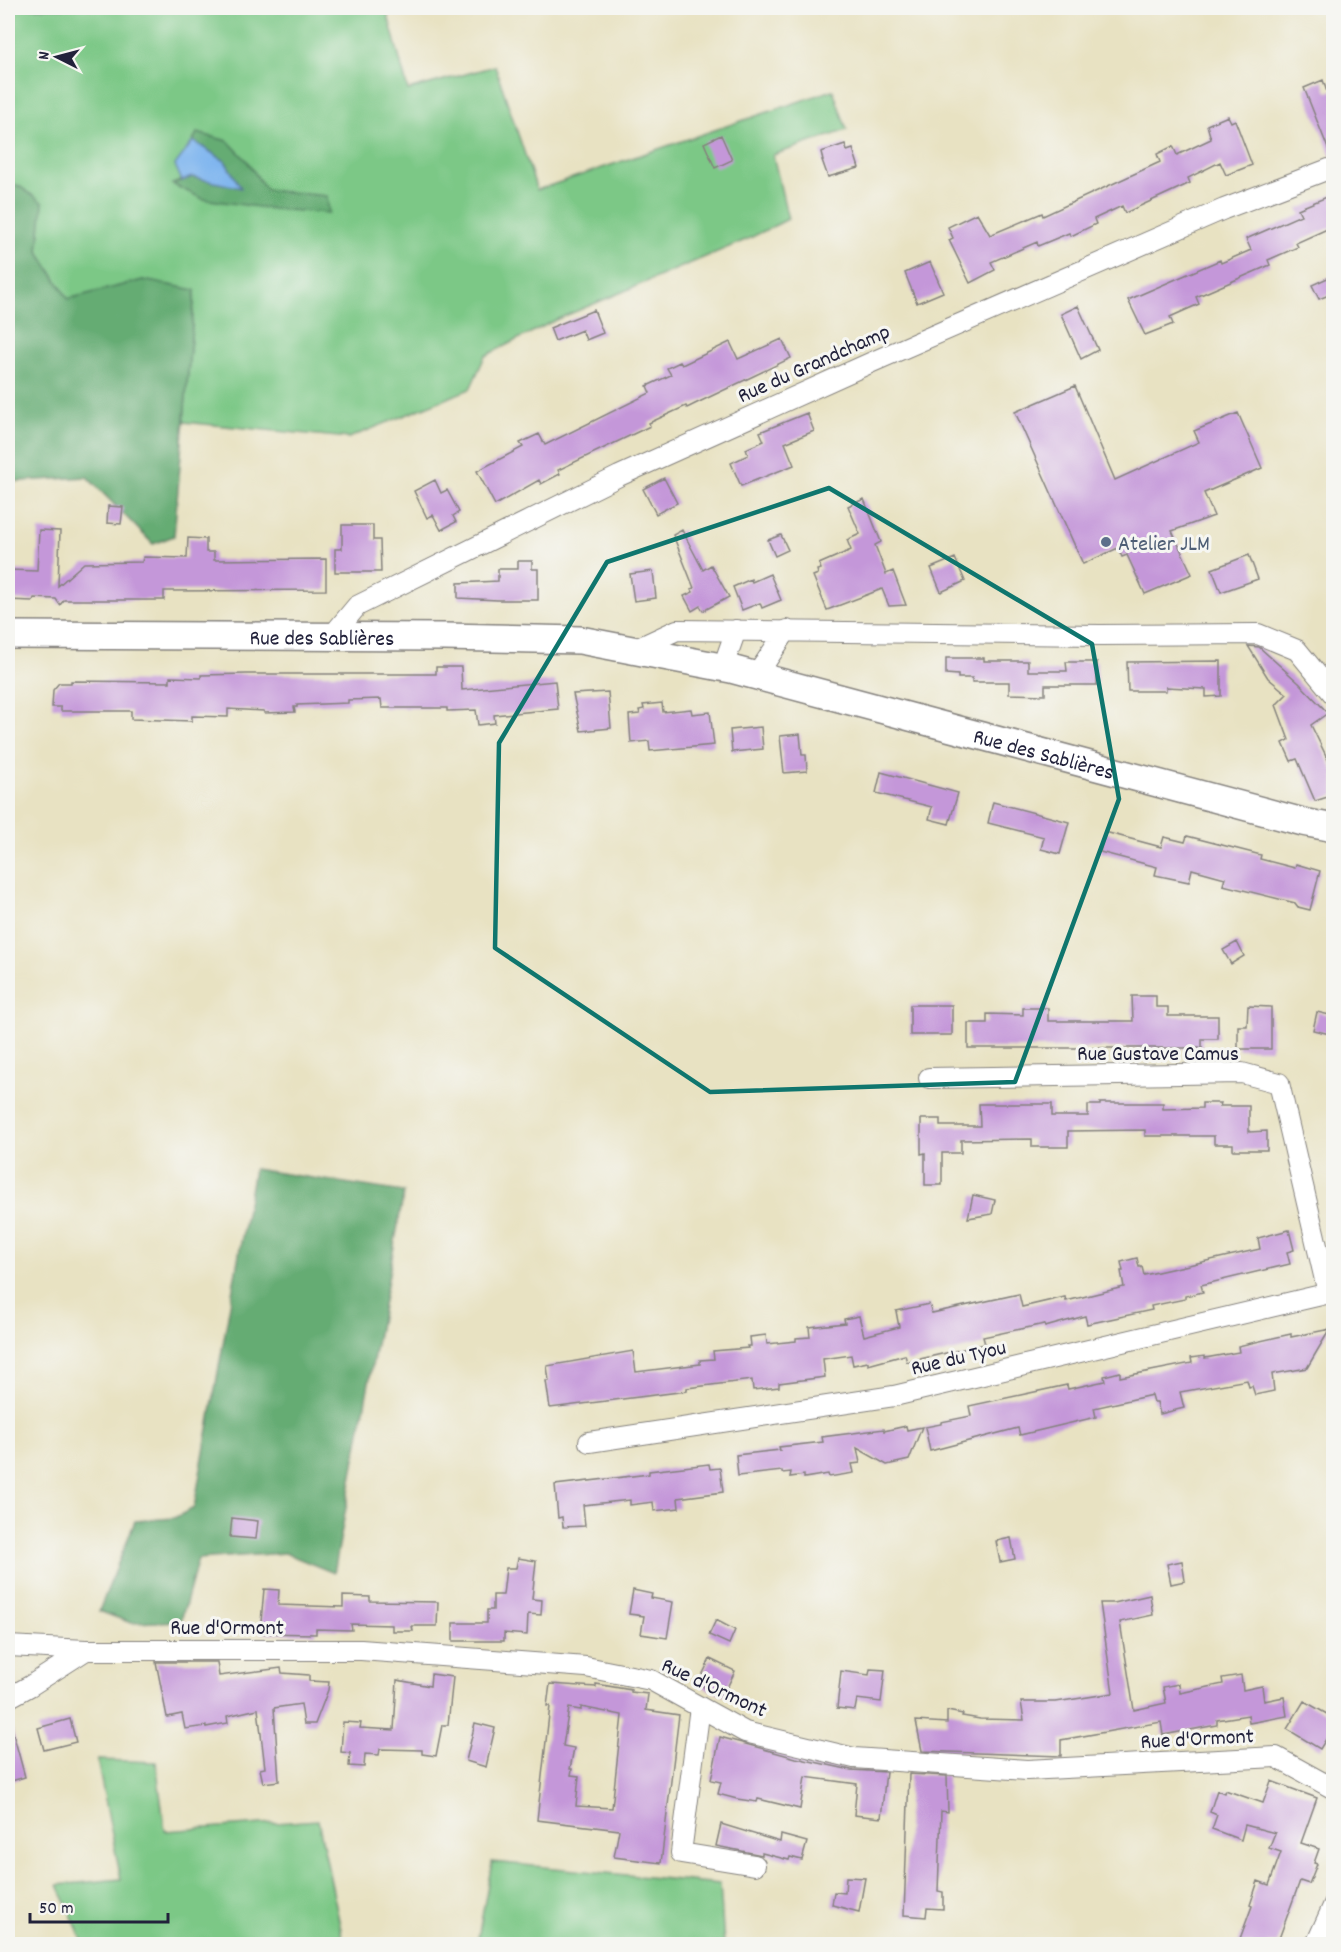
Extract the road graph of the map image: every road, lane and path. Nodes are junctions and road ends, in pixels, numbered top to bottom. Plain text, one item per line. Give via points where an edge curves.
1 (1334, 167) edge
2 (736, 630) junction
3 (788, 630) junction
4 (8, 635) edge
5 (332, 636) junction
6 (634, 650) junction
7 (723, 667) junction
8 (756, 676) junction
9 (1334, 695) edge
10 (1334, 828) edge
11 (929, 1078) dead end
12 (1331, 1293) edge
13 (589, 1442) dead end
14 (8, 1646) edge
15 (86, 1650) junction
16 (8, 1698) edge
17 (700, 1707) junction
18 (1334, 1789) edge
19 (755, 1865) dead end
20 (1333, 1905) edge
21 (1316, 1944) edge

1 - 5 street, Rue du Grandchamp via 1224,209 619,476 357,606
2 - 3 street
2 - 6 street via 677,630
2 - 7 street
3 - 8 street
3 - 9 street via 1258,634 1298,650
4 - 5 main road, Rue des Sablières
5 - 6 main road, Rue des Sablières via 580,640
6 - 7 main road, Rue des Sablières
7 - 8 main road, Rue des Sablières
8 - 10 main road, Rue des Sablières
11 - 12 street, Rue Gustave Camus via 1242,1073 1279,1083
12 - 13 street, Rue du Tyou via 894,1396
14 - 15 street, Rue d'Ormont
15 - 16 street
15 - 17 street, Rue d'Ormont via 361,1650 586,1667 651,1680
17 - 18 street, Rue d'Ormont via 745,1732 854,1758 1027,1770 1276,1757
17 - 19 street via 681,1853
20 - 21 street

